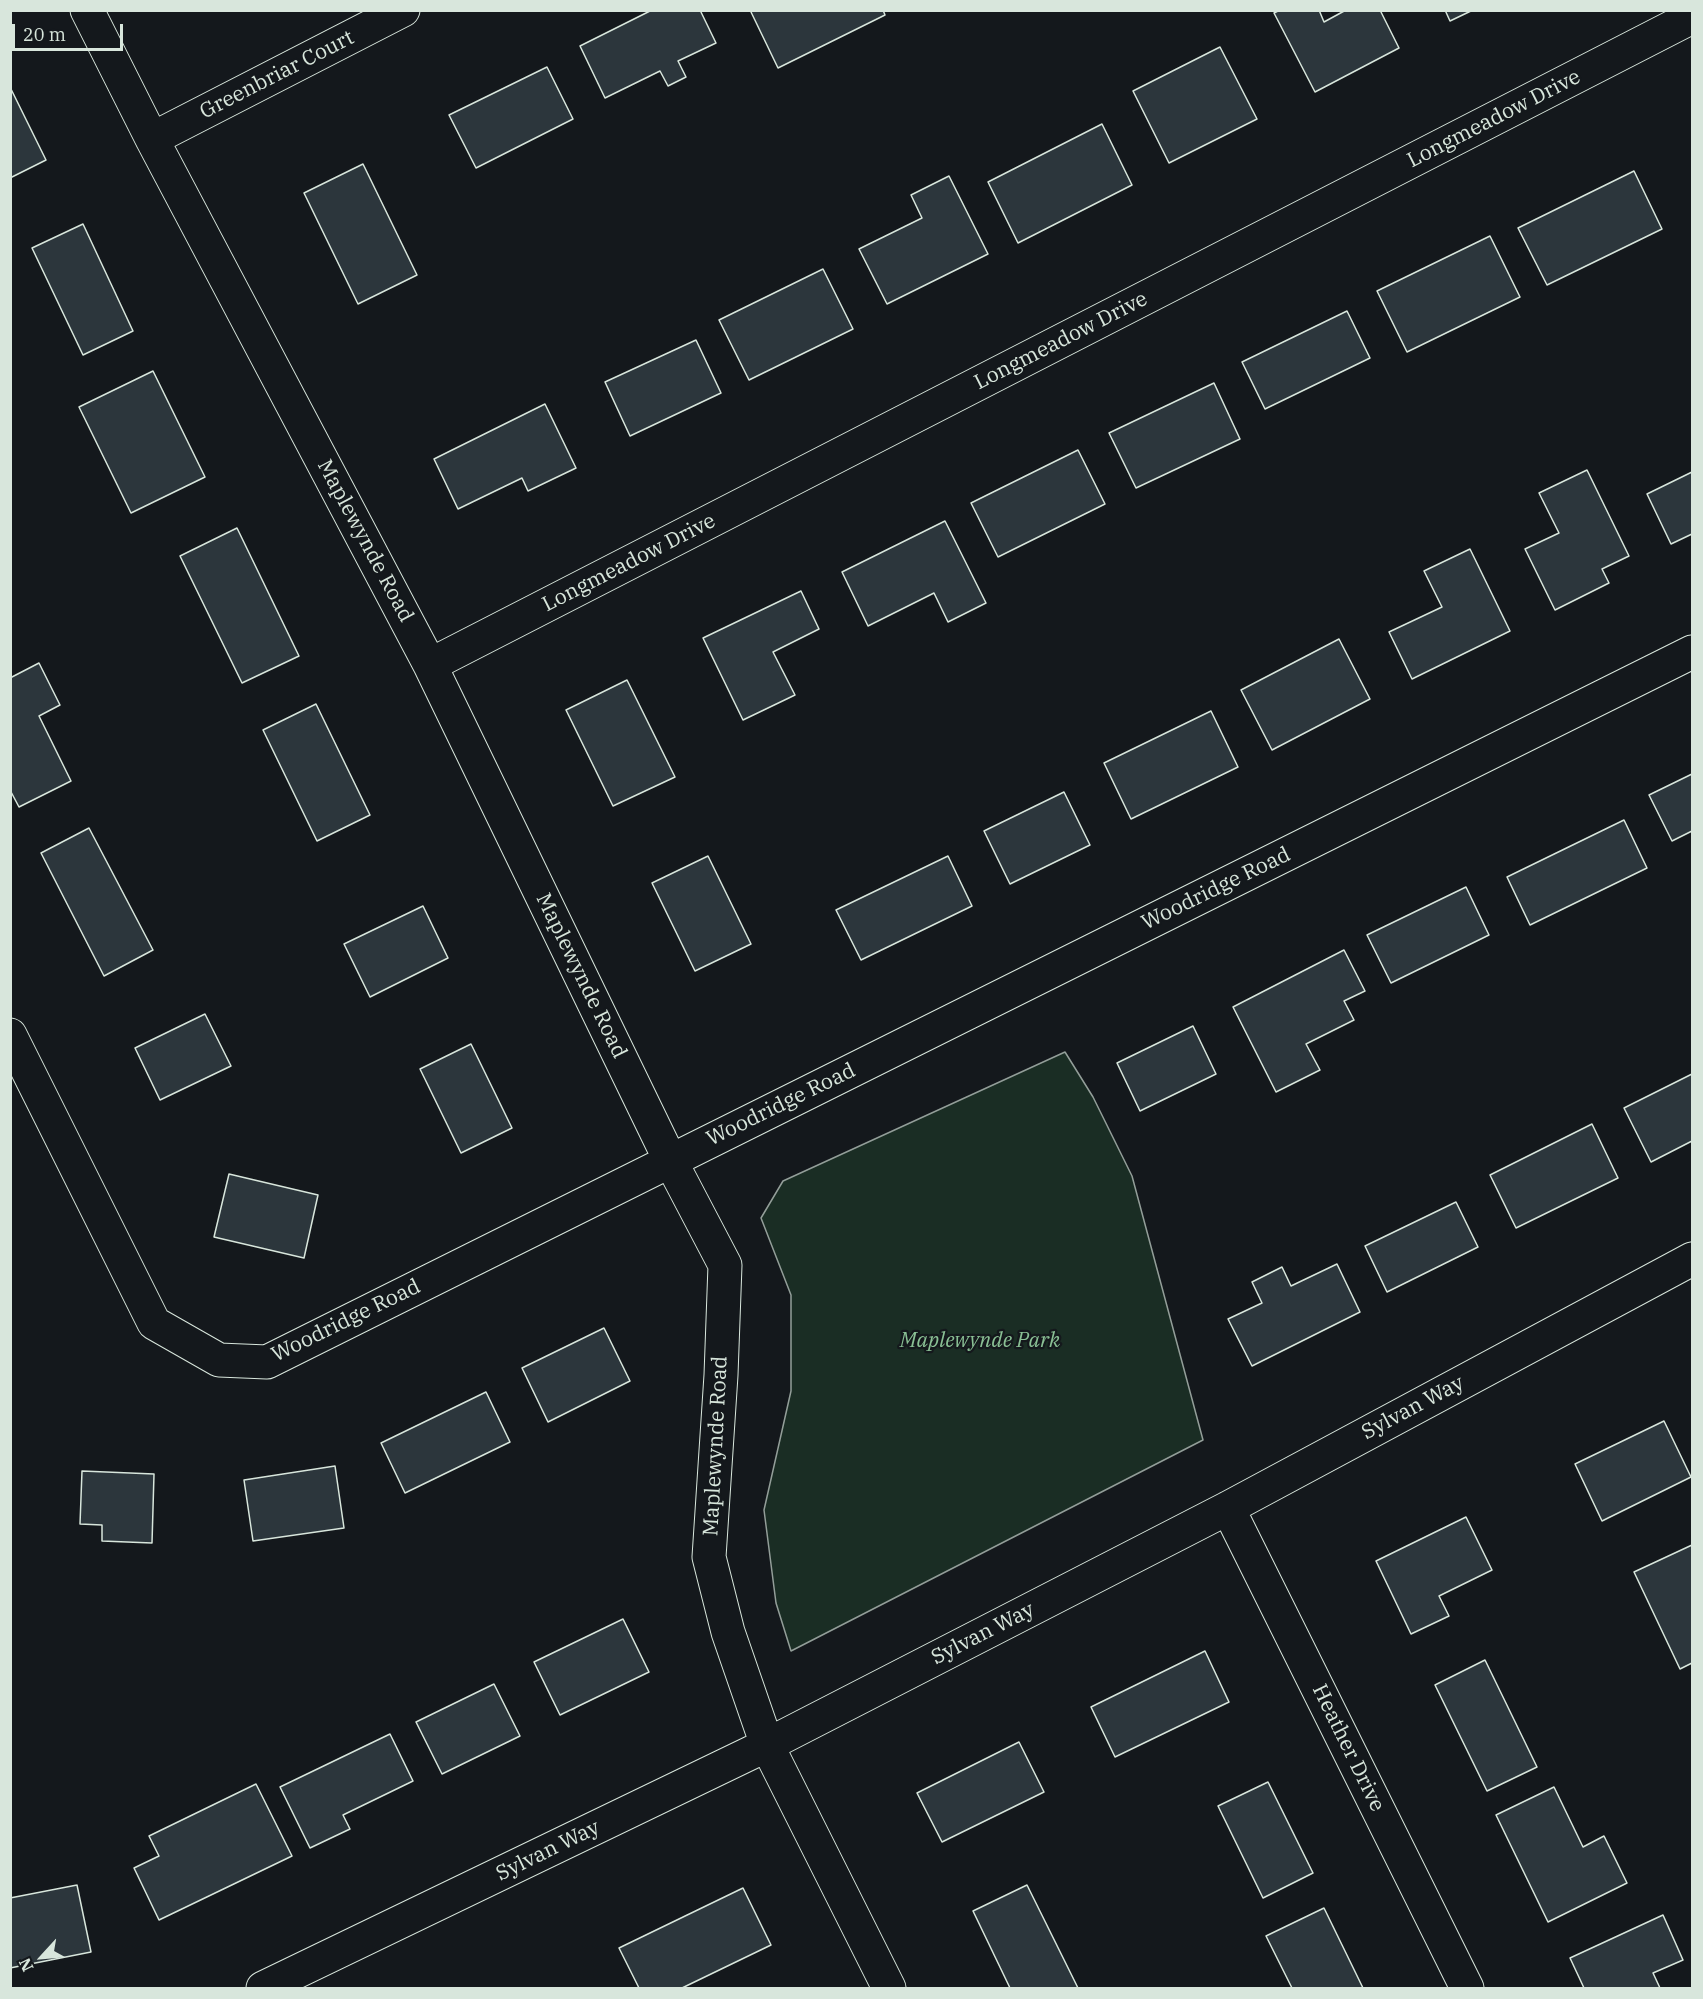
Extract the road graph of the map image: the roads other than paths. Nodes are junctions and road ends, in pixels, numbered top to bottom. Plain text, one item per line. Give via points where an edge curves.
1 (87, 10) edge
2 (403, 10) edge
3 (1692, 17) edge
4 (152, 139) junction
5 (1692, 652) edge
6 (430, 665) junction
7 (10, 1035) edge
8 (670, 1160) junction
9 (1692, 1259) edge
10 (1228, 1508) junction
11 (767, 1745) junction
12 (263, 1989) edge
13 (889, 1989) edge
14 (1467, 1989) edge

1 - 4 street, Maplewynde Road
2 - 4 street, Greenbriar Court
3 - 6 street, Longmeadow Drive
4 - 6 street, Maplewynde Road
5 - 8 street, Woodridge Road
6 - 8 street, Maplewynde Road
7 - 8 street, Woodridge Road via 154,1323 219,1360 267,1362
8 - 11 street, Maplewynde Road via 726,1265 709,1557 728,1632
9 - 10 street, Sylvan Way
10 - 11 street, Sylvan Way
10 - 14 street, Heather Drive
11 - 12 street, Sylvan Way
11 - 13 street, Maplewynde Road

